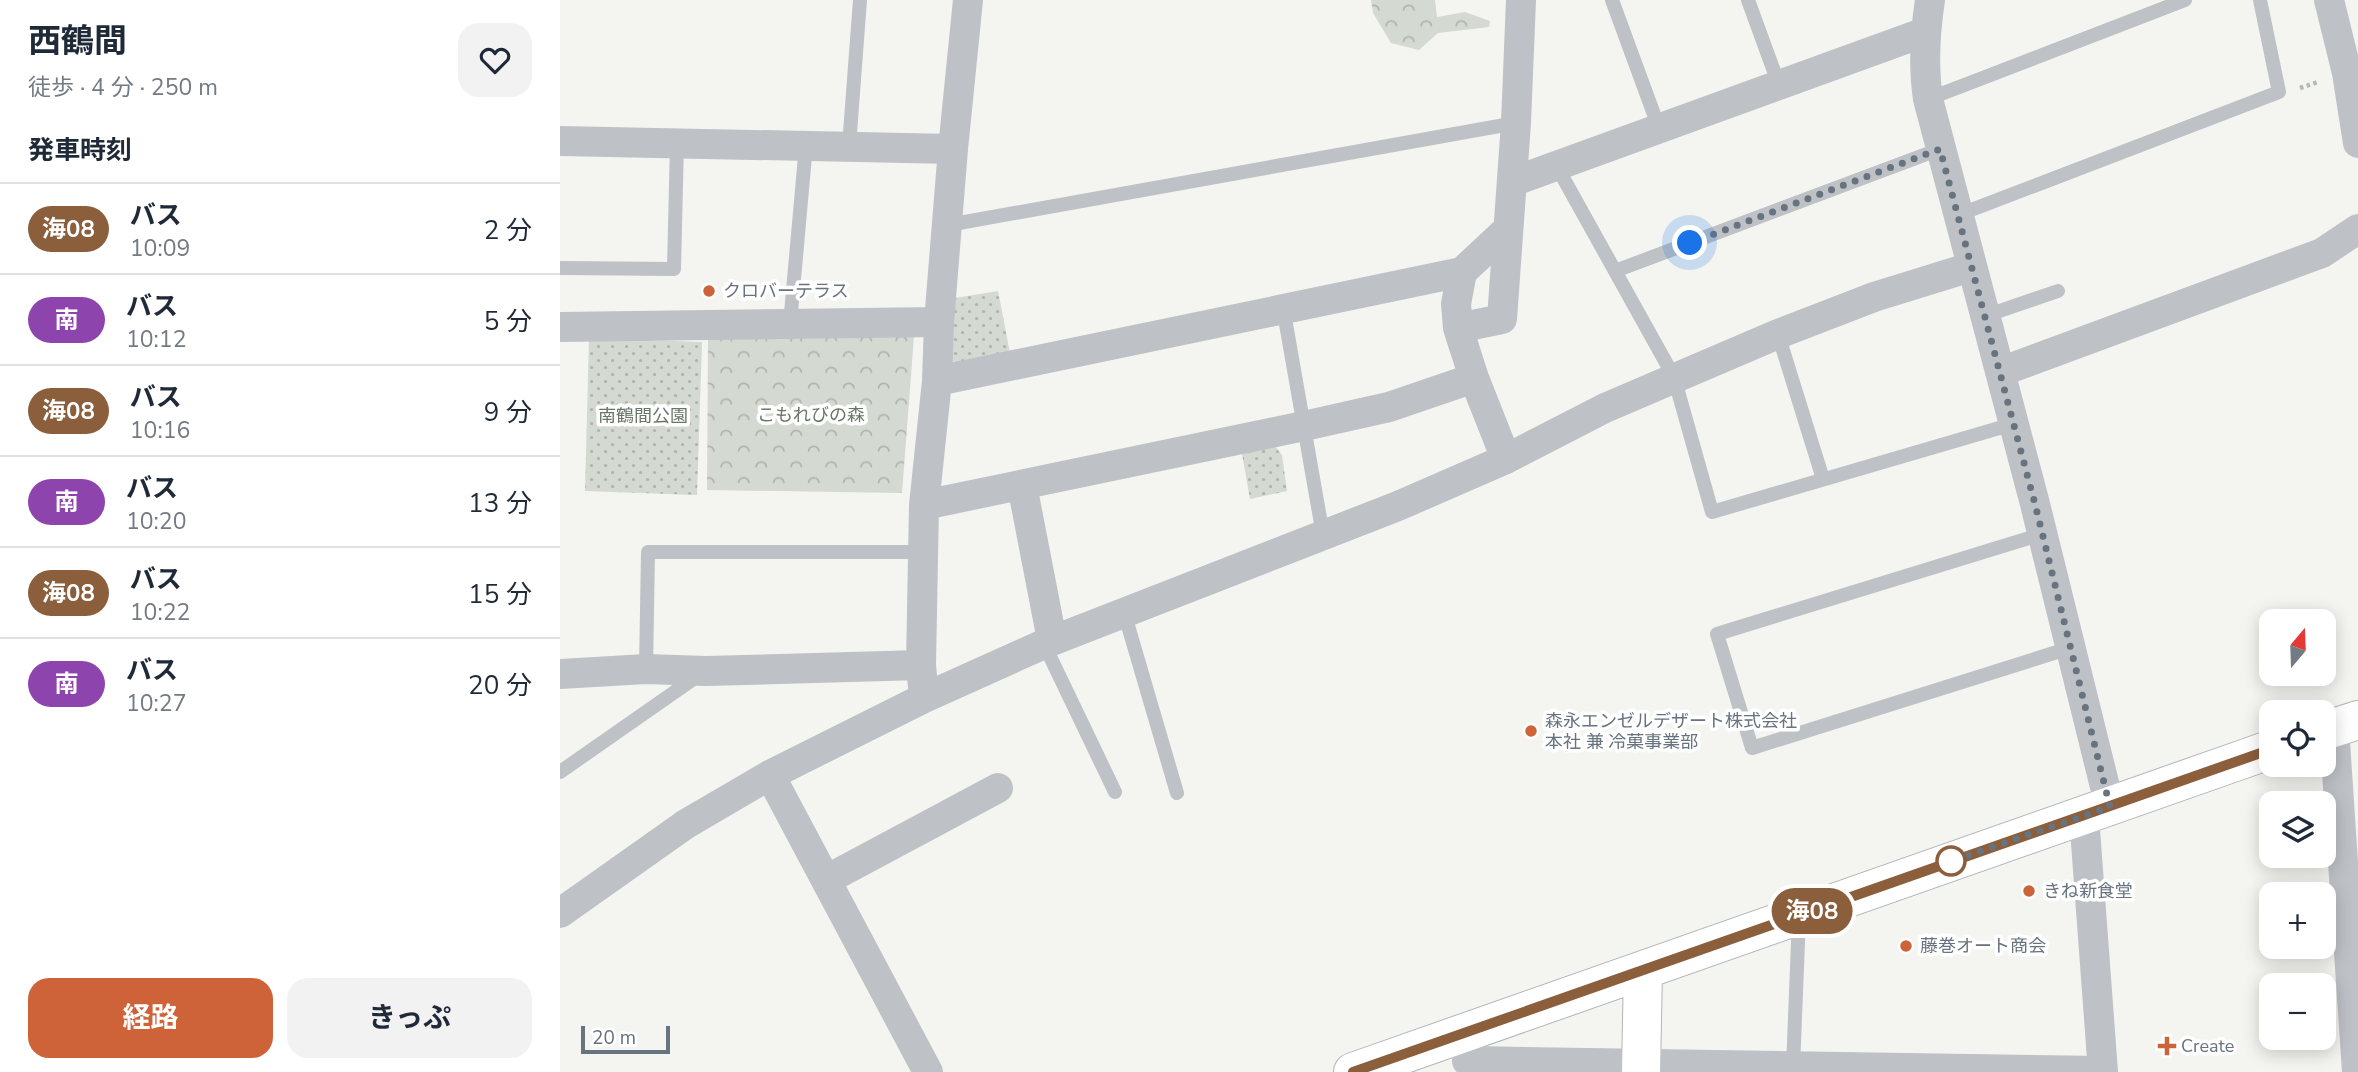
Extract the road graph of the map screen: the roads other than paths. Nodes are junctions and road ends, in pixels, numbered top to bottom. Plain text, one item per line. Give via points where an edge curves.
1 (860, 0) edge
2 (968, 0) edge
3 (1521, 0) edge
4 (1612, 0) edge
5 (1748, 0) edge
6 (1930, 0) edge
7 (2185, 0) edge
8 (2260, 0) edge
9 (2329, 0) edge
10 (1926, 32) junction
11 (1779, 85) junction
12 (1928, 99) junction
13 (1516, 123) junction
14 (1659, 128) junction
15 (560, 141) edge
16 (677, 143) junction
17 (2358, 143) edge
18 (806, 145) junction
19 (849, 146) junction
20 (953, 149) junction
21 (1940, 149) junction
22 (1556, 165) junction
23 (1512, 182) junction
24 (1958, 215) junction
25 (948, 225) junction
26 (2358, 229) edge
27 (1507, 230) junction
28 (1971, 267) junction
29 (560, 268) edge
30 (1615, 271) junction
31 (1462, 272) junction
32 (2058, 291) dead end
33 (1283, 307) junction
34 (1985, 316) junction
35 (939, 322) junction
36 (790, 324) junction
37 (560, 327) edge
38 (1458, 328) junction
39 (1778, 334) junction
40 (2000, 372) junction
41 (1674, 377) junction
42 (1474, 378) junction
43 (937, 381) junction
44 (2013, 424) junction
45 (1304, 426) junction
46 (1506, 458) junction
47 (1823, 479) junction
48 (1022, 485) junction
49 (923, 505) junction
50 (2042, 534) junction
51 (1323, 535) junction
52 (922, 552) junction
53 (1124, 612) junction
54 (1048, 642) junction
55 (2070, 648) junction
56 (921, 665) junction
57 (646, 669) junction
58 (706, 671) junction
59 (560, 674) edge
60 (924, 698) junction
61 (2339, 726) edge
62 (2259, 754) edge
63 (560, 772) edge
64 (770, 775) junction
65 (998, 788) dead end
66 (1115, 792) dead end
67 (1177, 793) dead end
68 (2097, 811) junction
69 (826, 880) junction
70 (560, 913) edge
71 (1799, 915) junction
72 (1643, 970) junction
73 (1467, 1055) edge
74 (1641, 1068) edge
75 (1793, 1069) edge
76 (1951, 1070) edge
77 (928, 1072) edge
78 (1353, 1072) edge
79 (2103, 1072) edge
80 (2357, 1072) edge

1 - 19 lane
2 - 20 street
3 - 13 street
4 - 14 lane
5 - 11 lane
6 - 10 street
7 - 12 lane
8 - 24 lane via 2279,92
9 - 17 street
10 - 11 street
10 - 12 street
11 - 14 street
12 - 21 street
13 - 23 street
13 - 25 lane
14 - 22 street
15 - 16 street
16 - 18 street
16 - 29 lane via 674,269
18 - 19 street
18 - 36 lane
19 - 20 street
20 - 25 street
21 - 24 street
21 - 30 lane
22 - 23 street
22 - 30 lane
23 - 27 street
24 - 28 street
25 - 35 street
26 - 40 street via 2322,253
27 - 31 street
27 - 38 street via 1502,319
28 - 34 street
28 - 39 street
30 - 41 lane
31 - 33 street
31 - 38 street via 1455,304
32 - 34 lane
33 - 43 street
33 - 45 lane
34 - 40 street
35 - 36 street
35 - 43 street
36 - 37 street
38 - 42 street
39 - 41 street
39 - 47 lane
40 - 44 street
41 - 46 street
41 - 47 lane via 1712,512
42 - 45 street via 1389,407
42 - 46 street
43 - 49 street
44 - 47 lane
44 - 50 street
45 - 48 street
45 - 51 lane
46 - 51 street
48 - 49 street
48 - 54 street
49 - 52 street
50 - 55 street
50 - 55 lane via 1717,634 1752,748
51 - 53 street
52 - 56 street
52 - 57 lane via 648,552
53 - 54 street
53 - 67 lane
54 - 60 street
54 - 66 lane
55 - 68 street
56 - 58 street
56 - 60 street
57 - 58 street
57 - 59 street
58 - 63 lane
60 - 64 street
61 - 80 street
62 - 68 street
64 - 69 street
64 - 70 street via 686,824
65 - 69 street
68 - 71 street
68 - 79 street
69 - 77 street
71 - 72 street
71 - 75 lane
72 - 73 street
72 - 74 street
73 - 74 street
73 - 78 street
74 - 75 street
75 - 76 street
76 - 79 street

